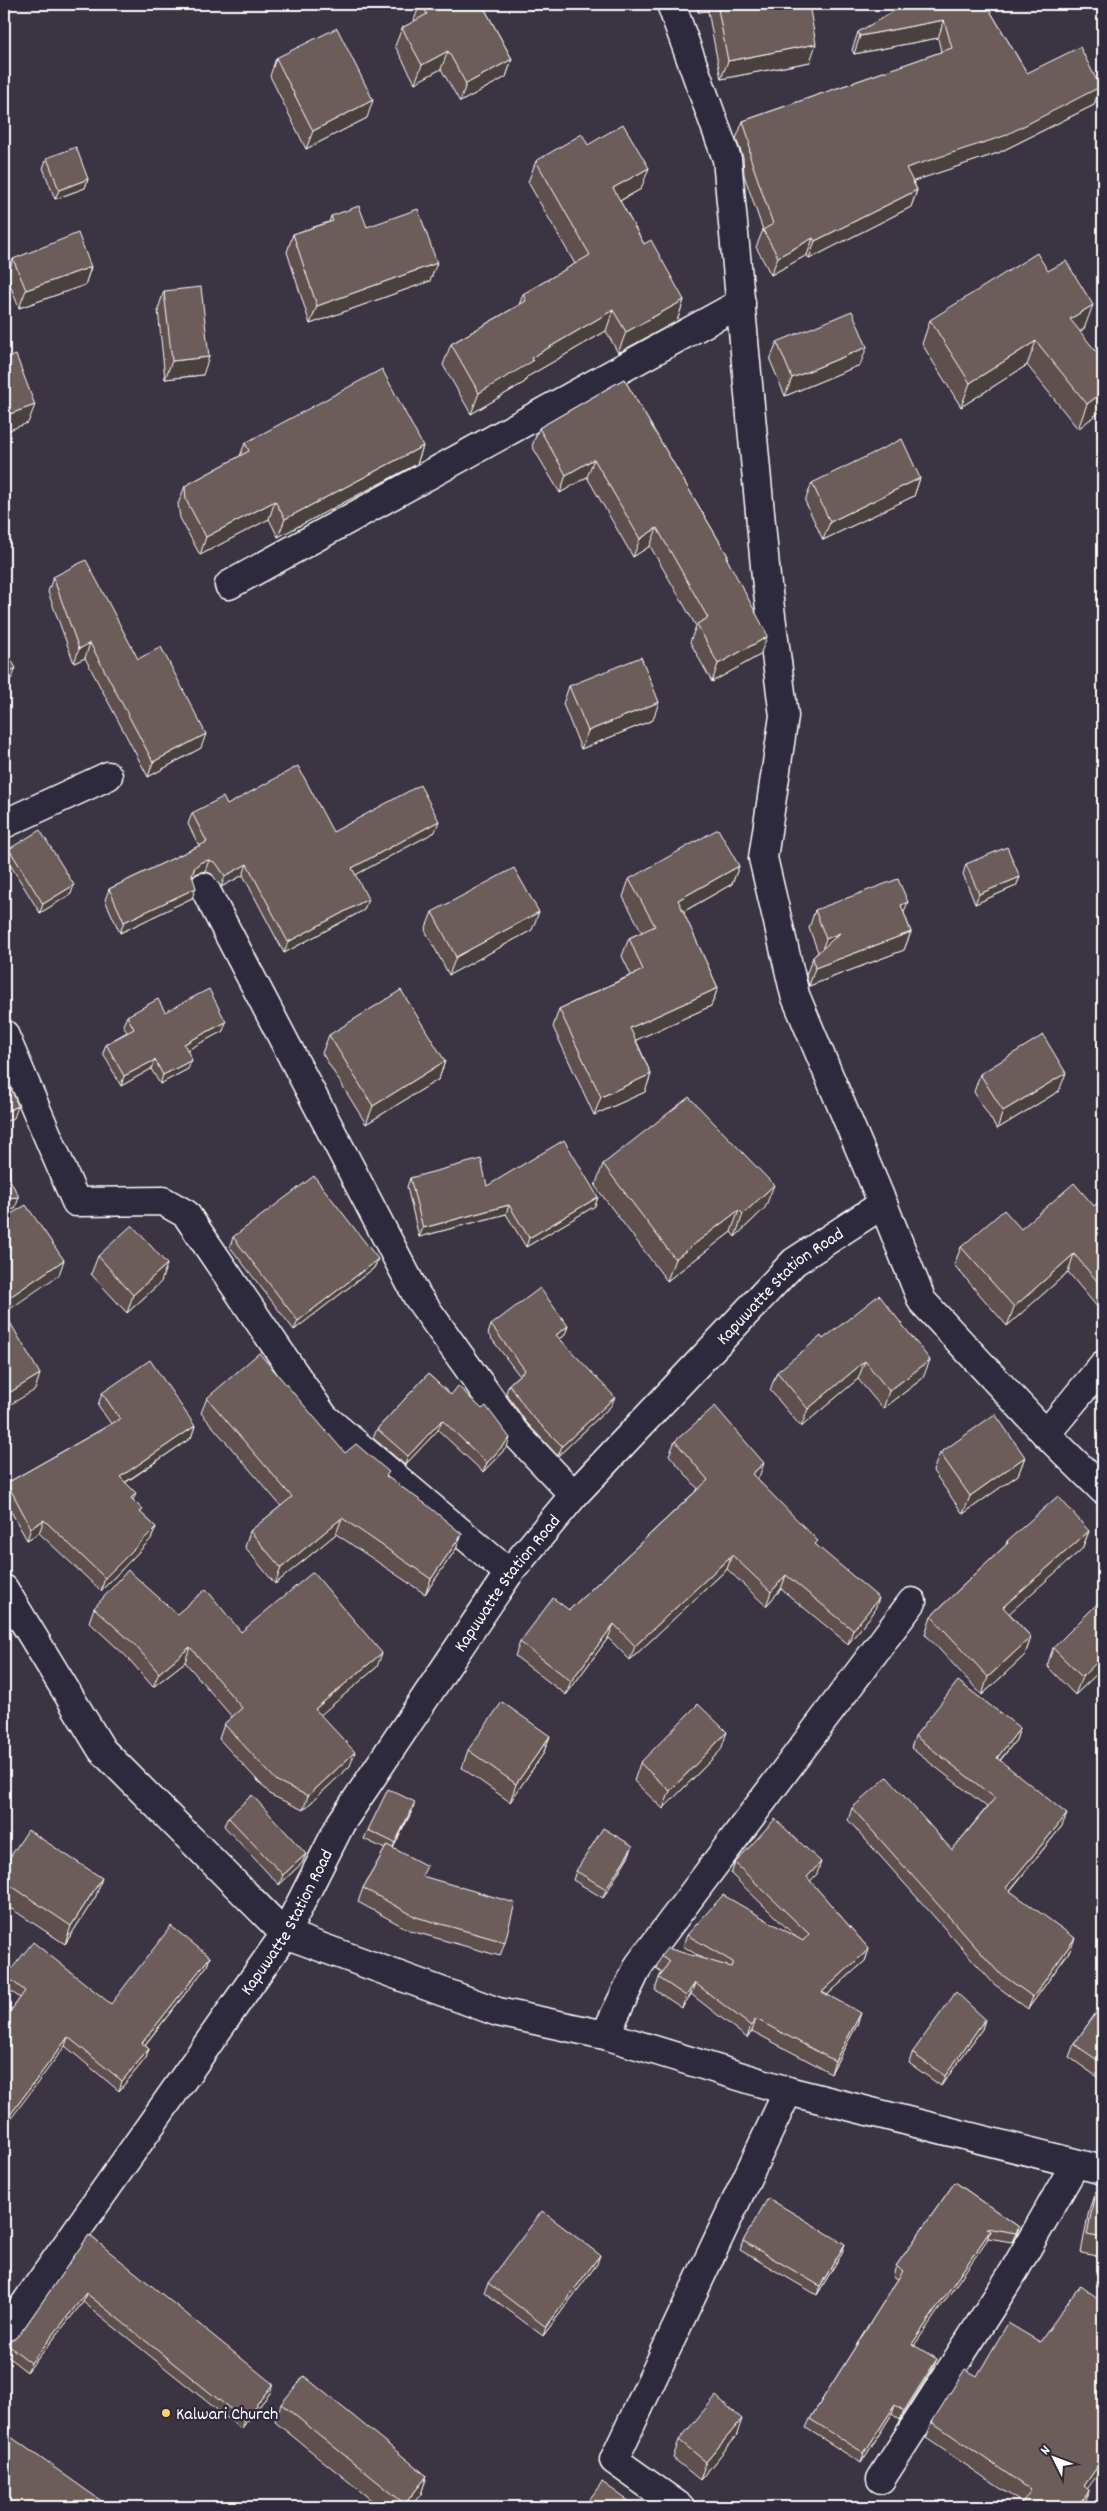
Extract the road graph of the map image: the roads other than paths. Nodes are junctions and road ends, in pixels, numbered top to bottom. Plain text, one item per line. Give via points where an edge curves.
1 (671, 4) edge
2 (741, 303) junction
3 (229, 586) dead end
4 (108, 776) dead end
5 (4, 824) edge
6 (204, 887) dead end
7 (4, 1034) edge
8 (883, 1204) junction
9 (1103, 1365) edge
10 (1046, 1434) junction
11 (1103, 1490) edge
12 (574, 1495) junction
13 (509, 1573) junction
14 (4, 1590) edge
15 (912, 1602) dead end
16 (285, 1934) junction
17 (605, 2035) junction
18 (788, 2091) junction
19 (1075, 2164) junction
20 (1103, 2170) edge
21 (4, 2334) edge
22 (880, 2479) dead end
23 (680, 2507) edge

1 - 2 street via 727,159
2 - 3 street
2 - 8 street via 766,577 784,716 763,858 795,995
4 - 5 street
6 - 12 street via 417,1296 514,1432
7 - 13 street via 76,1202 163,1201 186,1214 324,1417
8 - 10 street via 922,1301
8 - 12 street, Kapuwatte Station Road via 794,1262
9 - 10 street
10 - 11 street
12 - 13 street, Kapuwatte Station Road
13 - 16 street, Kapuwatte Station Road via 341,1823
14 - 16 street via 102,1750
15 - 17 street via 639,1965
16 - 17 street via 498,2012
16 - 21 street, Kapuwatte Station Road
17 - 18 street
18 - 19 street
18 - 23 street via 614,2460
19 - 20 street
19 - 22 street via 1014,2271

